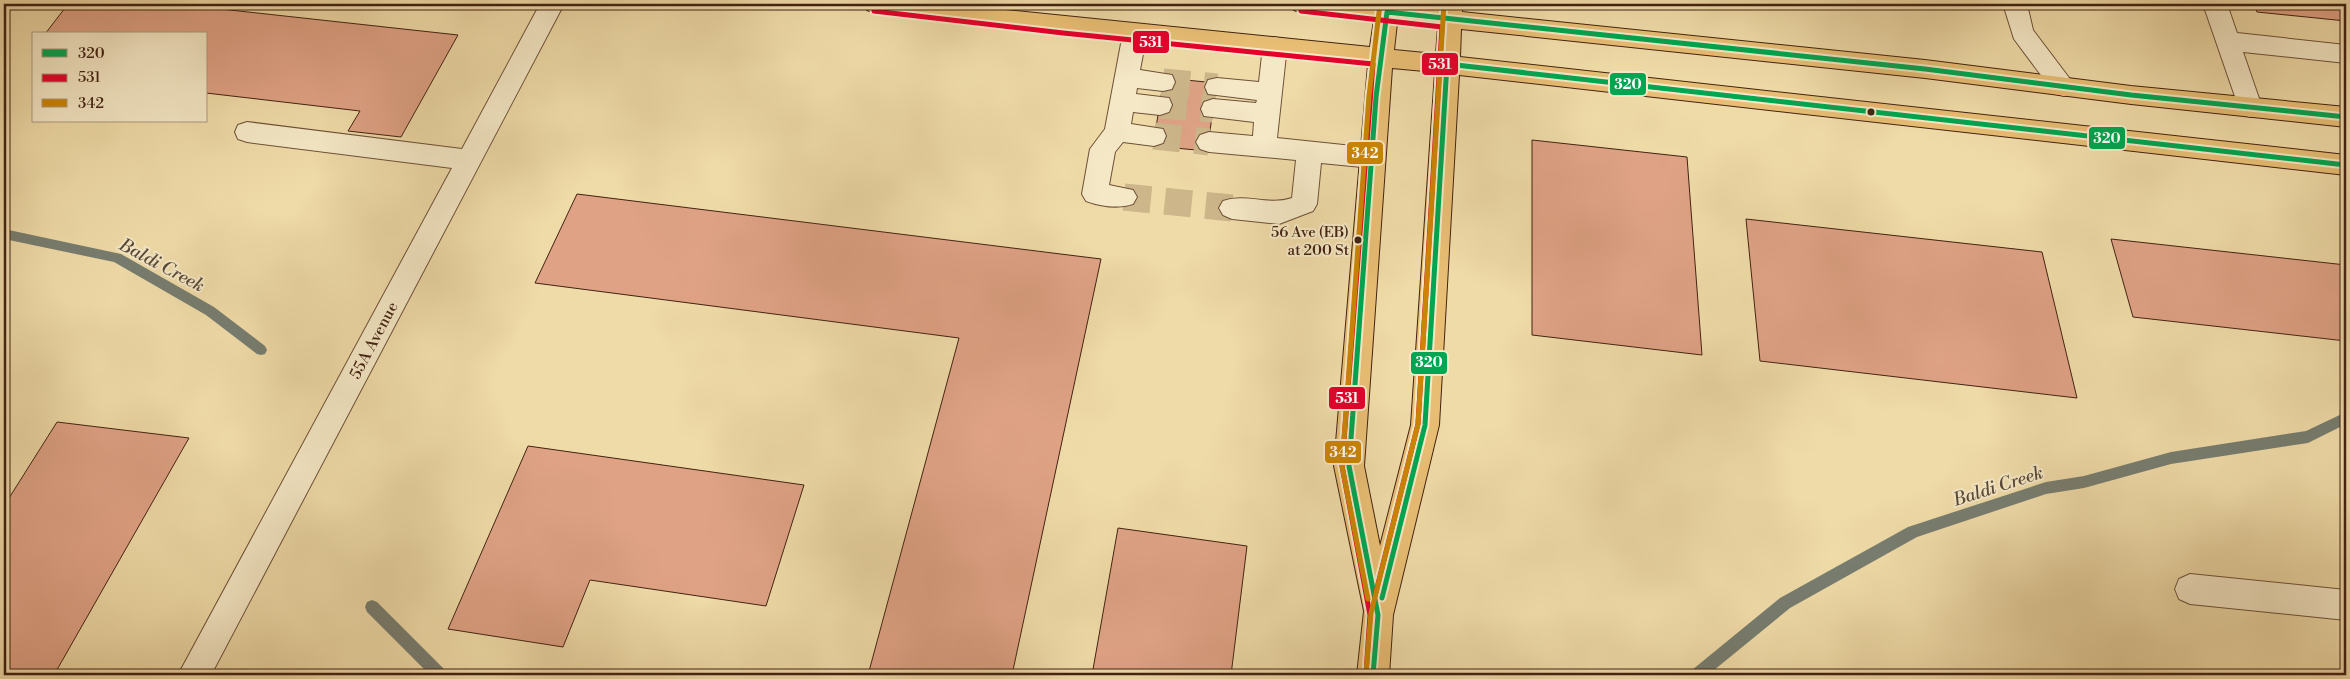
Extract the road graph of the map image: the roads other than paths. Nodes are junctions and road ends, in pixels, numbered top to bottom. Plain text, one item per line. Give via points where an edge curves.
1 (552, 4) edge
2 (875, 4) edge
3 (1302, 4) edge
4 (2016, 4) edge
5 (2215, 4) edge
6 (1387, 8) edge
7 (1450, 12) edge
8 (1135, 33) junction
9 (2227, 41) junction
10 (1275, 46) junction
11 (2346, 54) edge
12 (1381, 57) junction
13 (1447, 64) junction
14 (2064, 87) junction
15 (1124, 90) junction
16 (1161, 94) tunnel mouth
17 (1215, 98) tunnel mouth
18 (1269, 103) junction
19 (2250, 108) junction
20 (2346, 117) edge
21 (247, 132) dead end
22 (1117, 132) junction
23 (1154, 136) tunnel mouth
24 (1209, 142) tunnel mouth
25 (1264, 147) junction
26 (1310, 152) junction
27 (1372, 158) junction
28 (469, 160) junction
29 (2346, 165) edge
30 (1124, 197) tunnel mouth
31 (1232, 208) tunnel mouth
32 (2190, 590) dead end
33 (2346, 605) edge
34 (1378, 615) junction
35 (194, 675) edge
36 (1373, 675) edge

1 - 28 street, 55A Avenue
2 - 8 main road
3 - 6 main road
4 - 14 street via 2022,33
5 - 9 street
6 - 7 main road
6 - 12 main road
7 - 13 main road
7 - 14 main road
8 - 10 main road
8 - 15 street
9 - 11 street
9 - 19 street
10 - 12 main road
10 - 18 street
12 - 13 main road
12 - 27 main road
13 - 29 main road
13 - 34 main road via 1425,425
14 - 19 main road
15 - 16 street
15 - 22 street
17 - 18 street
18 - 25 street
19 - 20 main road
21 - 28 street
22 - 23 street
22 - 30 street via 1103,149 1095,194
24 - 25 street
25 - 26 street
26 - 27 street
26 - 31 street via 1304,204 1279,213
27 - 34 main road via 1349,466
28 - 35 street, 55A Avenue
32 - 33 street
34 - 36 main road

